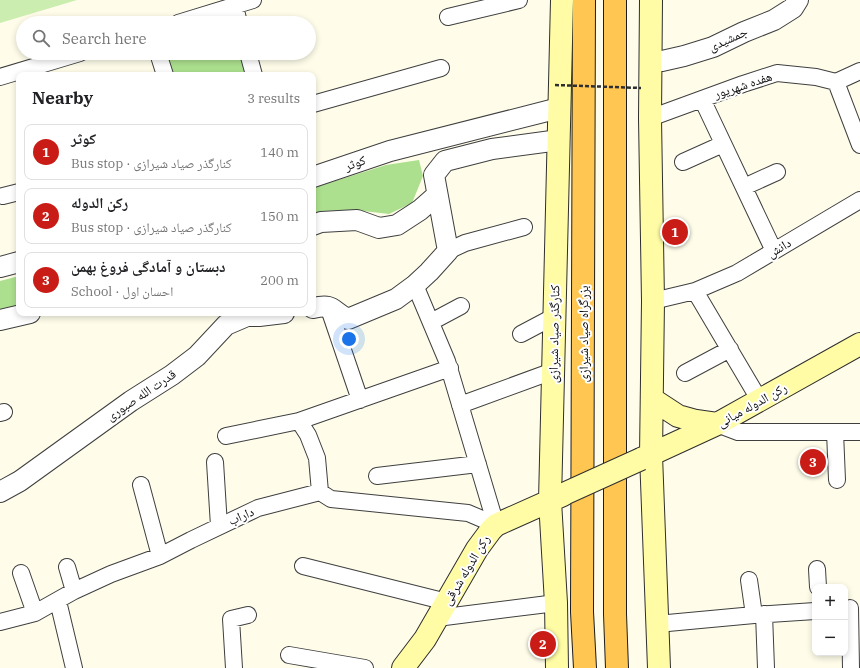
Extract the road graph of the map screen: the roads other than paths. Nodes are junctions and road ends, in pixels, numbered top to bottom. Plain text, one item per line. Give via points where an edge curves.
1 (253, 0) edge
2 (519, 0) edge
3 (562, 0) edge
4 (584, 0) edge
5 (615, 0) edge
6 (651, 0) edge
7 (798, 0) edge
8 (235, 6) junction
9 (201, 16) edge
10 (238, 16) edge
11 (448, 17) dead end
12 (57, 60) edge
13 (160, 60) edge
14 (250, 60) edge
15 (650, 61) junction
16 (441, 68) dead end
17 (860, 70) edge
18 (16, 72) edge
19 (17, 72) edge
20 (164, 72) edge
21 (253, 72) edge
22 (0, 77) edge
23 (836, 82) junction
24 (702, 99) junction
25 (316, 103) edge
26 (560, 108) junction
27 (650, 118) junction
28 (559, 140) junction
29 (723, 144) junction
30 (860, 145) edge
31 (683, 162) dead end
32 (777, 172) dead end
33 (316, 176) edge
34 (744, 188) junction
35 (16, 193) edge
36 (437, 195) junction
37 (2, 196) dead end
38 (860, 200) edge
39 (316, 224) edge
40 (524, 227) dead end
41 (448, 251) junction
42 (774, 251) junction
43 (16, 263) edge
44 (0, 267) edge
45 (415, 285) junction
46 (696, 291) junction
47 (653, 301) junction
48 (461, 306) dead end
49 (320, 307) edge
50 (17, 316) edge
51 (247, 316) edge
52 (247, 316) edge
53 (258, 316) edge
54 (554, 316) junction
55 (0, 320) edge
56 (431, 322) junction
57 (521, 334) dead end
58 (860, 344) edge
59 (730, 349) junction
60 (450, 368) junction
61 (553, 371) junction
62 (685, 373) dead end
63 (652, 399) junction
64 (360, 400) junction
65 (760, 401) junction
66 (460, 405) junction
67 (299, 421) junction
68 (717, 424) junction
69 (835, 432) junction
70 (860, 432) edge
71 (226, 436) dead end
72 (646, 457) junction
73 (215, 462) dead end
74 (478, 464) junction
75 (377, 476) dead end
76 (836, 480) dead end
77 (142, 484) dead end
78 (2, 486) edge
79 (320, 492) junction
80 (558, 497) junction
81 (496, 525) junction
82 (220, 526) junction
83 (160, 556) junction
84 (303, 566) dead end
85 (67, 567) dead end
86 (816, 569) dead end
87 (21, 574) dead end
88 (749, 580) dead end
89 (818, 584) edge
90 (74, 592) junction
91 (58, 601) junction
92 (556, 603) junction
93 (852, 608) edge
94 (442, 610) junction
95 (812, 611) edge
96 (582, 612) junction
97 (35, 613) junction
98 (615, 614) junction
99 (248, 615) dead end
100 (759, 615) junction
101 (0, 622) edge
102 (657, 624) junction
103 (289, 655) dead end
104 (74, 668) edge
105 (234, 668) edge
106 (365, 668) edge
107 (403, 668) edge
108 (557, 668) edge
109 (579, 668) edge
110 (585, 668) edge
111 (617, 668) edge
112 (624, 668) edge
113 (659, 668) edge
114 (766, 668) edge
115 (851, 668) edge

1 - 8 street
2 - 11 street
3 - 26 main road, کنارگذر صیاد شیرازی
4 - 96 highway, بزرگراه صیاد شیرازی
5 - 98 highway
6 - 15 main road
7 - 15 street, جمشیدی via 793,8 774,20 713,47 662,61
8 - 9 street
8 - 10 street
12 - 19 street
13 - 20 street
14 - 21 street
15 - 27 main road
16 - 25 street
17 - 23 street
18 - 22 street
23 - 24 street, هفده شهریور via 777,73
23 - 30 street
24 - 27 street, هفده شهریور
24 - 29 street
26 - 28 main road, کنارگذر صیاد شیرازی
26 - 33 street, کوثر via 390,151
27 - 47 main road
28 - 36 street via 492,149 445,161 434,175
28 - 54 main road, کنارگذر صیاد شیرازی
29 - 31 street
29 - 34 street
32 - 34 street
34 - 42 street
35 - 37 street
36 - 39 street via 398,225 379,228 357,220
36 - 41 street
38 - 42 street, دانش
40 - 41 street via 465,243
41 - 45 street
42 - 46 street, دانش via 737,273
43 - 44 street
45 - 49 street via 396,299 348,320 336,311
45 - 56 street
46 - 47 street, دانش
46 - 59 street
47 - 63 main road
48 - 56 street
49 - 64 street
50 - 55 street
51 - 53 street, قدرت الله صبوری
52 - 78 street, قدرت الله صبوری via 226,325 197,356 172,375 20,480
54 - 57 street
54 - 61 main road, کنارگذر صیاد شیرازی
56 - 60 street
58 - 65 main road, رکن الدوله میانی
59 - 62 street
59 - 65 street
60 - 64 street
60 - 66 street
61 - 66 street
61 - 80 main road, کنارگذر صیاد شیرازی
63 - 68 main road via 678,416
63 - 72 main road
64 - 67 street
65 - 68 main road, رکن الدوله میانی
66 - 74 street
67 - 71 street
67 - 79 street via 317,458
68 - 69 street via 738,432
68 - 72 main road, رکن الدوله میانی
69 - 70 street
69 - 76 street
72 - 80 main road, رکن الدوله شرقی, bridge
72 - 102 main road
73 - 82 street
74 - 75 street
74 - 81 street
77 - 83 street
79 - 81 street via 331,499 468,514
79 - 82 street, داراب via 258,508
80 - 81 main road, رکن الدوله شرقی
80 - 92 main road, کنارگذر صیاد شیرازی
81 - 94 main road, رکن الدوله شرقی via 477,549
82 - 83 street, داراب
83 - 90 street, داراب via 111,574
84 - 94 street
85 - 90 street
86 - 89 street
87 - 97 street
88 - 100 street
90 - 91 street, داراب
91 - 97 street, داراب
91 - 104 street
92 - 94 street
92 - 108 main road, کنارگذر صیاد شیرازی
93 - 115 street
94 - 107 main road, رکن الدوله شرقی via 425,639
95 - 100 street
96 - 109 highway
96 - 110 highway, بزرگراه صیاد شیرازی
97 - 101 street, داراب
98 - 111 highway
98 - 112 highway
99 - 105 street via 231,619
100 - 102 street
100 - 114 street
102 - 113 main road
103 - 106 street

